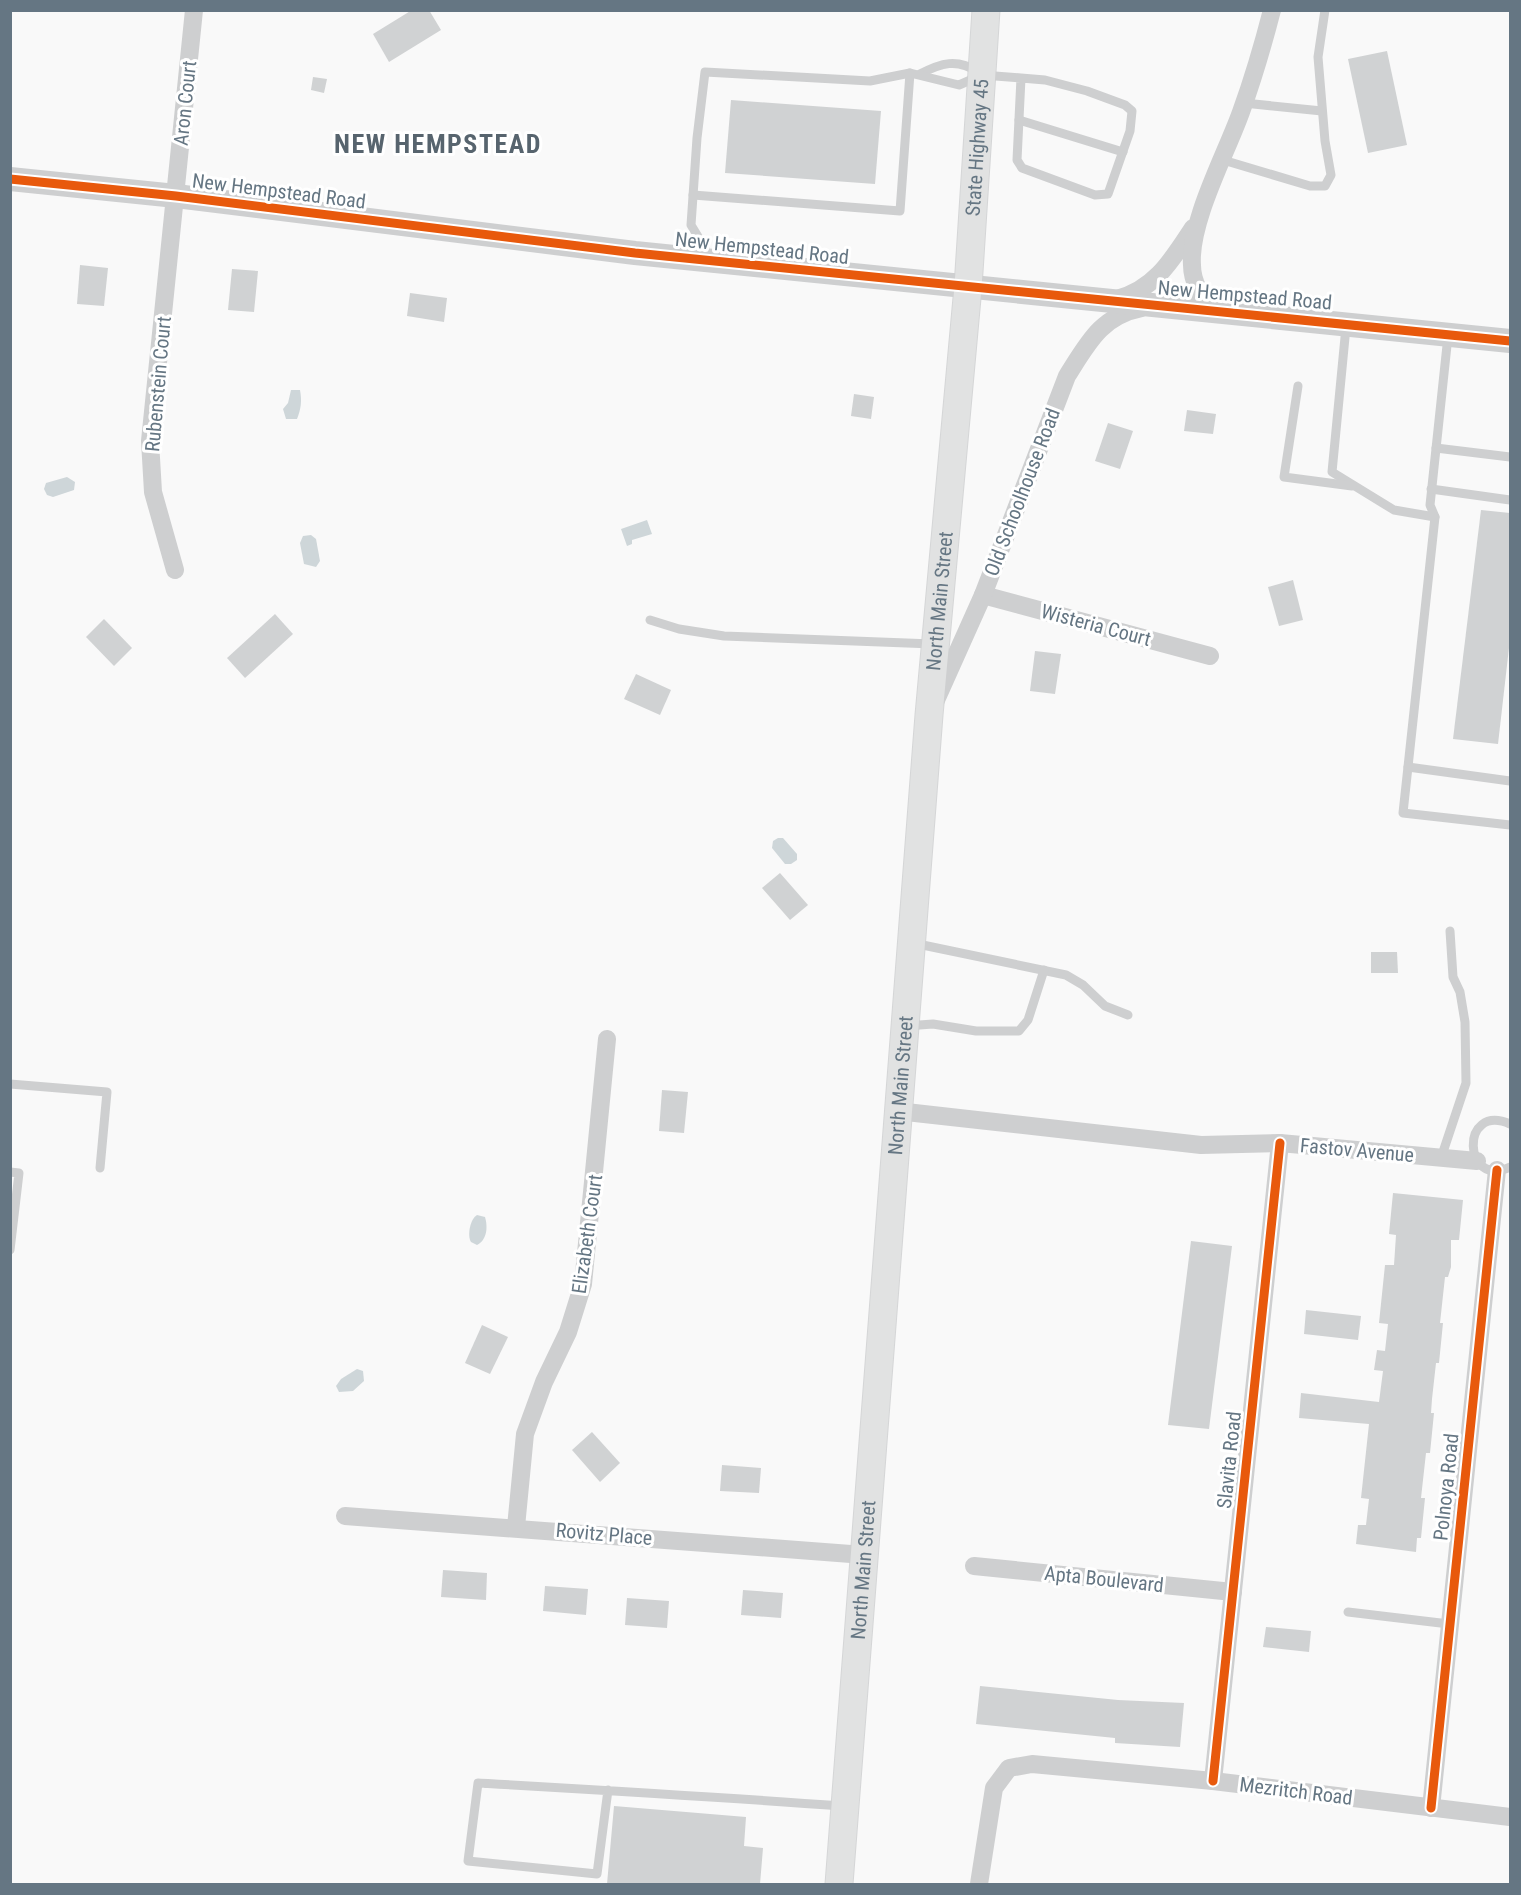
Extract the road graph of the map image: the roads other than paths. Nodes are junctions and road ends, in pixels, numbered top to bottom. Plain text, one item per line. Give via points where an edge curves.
1 (194, 10) edge
2 (986, 10) edge
3 (1272, 10) edge
4 (1325, 10) edge
5 (915, 74) junction
6 (982, 75) junction
7 (1021, 78) junction
8 (1244, 103) junction
9 (1322, 111) junction
10 (1019, 120) junction
11 (1123, 152) junction
12 (1222, 160) junction
13 (10, 179) edge
14 (693, 195) junction
15 (176, 196) junction
16 (1201, 216) junction
17 (704, 259) junction
18 (968, 287) junction
19 (1108, 302) junction
20 (1154, 305) junction
21 (1212, 311) junction
22 (1346, 322) junction
23 (1448, 333) junction
24 (1510, 341) edge
25 (1298, 386) dead end
26 (1436, 448) junction
27 (1510, 457) edge
28 (1360, 487) junction
29 (1431, 489) junction
30 (1510, 500) edge
31 (1435, 517) junction
32 (175, 570) dead end
33 (983, 595) junction
34 (650, 620) dead end
35 (935, 644) junction
36 (1210, 656) dead end
37 (929, 715) junction
38 (1408, 767) junction
39 (1510, 781) edge
40 (1510, 825) edge
41 (1450, 931) dead end
42 (911, 943) junction
43 (1044, 970) junction
44 (1128, 1015) dead end
45 (904, 1026) junction
46 (607, 1039) dead end
47 (10, 1084) edge
48 (897, 1111) junction
49 (1510, 1124) edge
50 (1280, 1143) junction
51 (1442, 1158) junction
52 (1477, 1161) junction
53 (100, 1168) dead end
54 (1504, 1168) edge
55 (10, 1172) edge
56 (10, 1250) edge
57 (345, 1516) dead end
58 (516, 1527) junction
59 (864, 1555) junction
60 (974, 1566) dead end
61 (1233, 1592) junction
62 (1348, 1612) dead end
63 (1449, 1624) junction
64 (1213, 1781) junction
65 (608, 1790) junction
66 (844, 1806) junction
67 (1431, 1808) junction
68 (1510, 1817) edge
69 (839, 1884) edge
70 (979, 1884) edge

1 - 15 street, Aron Court
2 - 6 main road, State Highway 45
3 - 8 street
4 - 9 lane via 1318,57
5 - 6 lane via 959,84
5 - 6 lane via 935,66 964,63
5 - 14 lane via 870,81 705,72
5 - 14 lane via 900,211
6 - 7 lane
6 - 18 main road, State Highway 45
7 - 10 lane
7 - 11 lane via 1056,83 1125,105 1132,111
8 - 9 lane
8 - 12 street
9 - 12 lane via 1331,175 1325,186 1310,186
10 - 11 lane
10 - 11 lane via 1017,160 1022,168 1095,195 1108,194
12 - 16 street
13 - 15 street, New Hempstead Road
14 - 17 lane via 691,225 705,248
15 - 17 street, New Hempstead Road
15 - 32 street, Rubenstein Court via 150,441 153,492
16 - 19 street via 1143,291
16 - 21 street via 1191,267 1199,292
17 - 18 street, New Hempstead Road
18 - 19 street, New Hempstead Road
18 - 35 main road, North Main Street
19 - 20 street, New Hempstead Road
20 - 21 street, New Hempstead Road
20 - 33 street, Old Schoolhouse Road via 1108,320 1067,376
21 - 22 street, New Hempstead Road
22 - 23 street, New Hempstead Road
22 - 28 lane via 1332,472
23 - 24 street, New Hempstead Road
23 - 26 lane
25 - 28 lane via 1284,477
26 - 27 lane
26 - 29 lane
28 - 31 lane via 1394,510
29 - 30 lane
29 - 31 lane via 1430,505
31 - 38 lane
33 - 36 street, Wisteria Court
33 - 37 street, Old Schoolhouse Road
34 - 35 lane via 724,636
35 - 37 main road, North Main Street
37 - 42 main road, North Main Street
38 - 39 lane
38 - 40 lane via 1403,813
41 - 51 lane via 1453,977 1465,1022 1466,1083
42 - 43 lane
42 - 45 main road, North Main Street
43 - 44 lane via 1066,975 1106,1006
43 - 45 lane via 1028,1020 1018,1031 976,1031 933,1024
45 - 48 main road, North Main Street
46 - 58 street, Elizabeth Court via 583,1284 568,1332 525,1434
47 - 53 lane via 107,1092
48 - 50 street, Fastov Avenue via 1201,1145
48 - 59 main road, North Main Street
49 - 52 lane via 1495,1120 1479,1128 1472,1143
50 - 51 street, Fastov Avenue
50 - 61 street, Slavita Road
51 - 52 street, Fastov Avenue
52 - 54 lane via 1489,1169
54 - 63 street, Polnoya Road
55 - 56 lane via 19,1173
57 - 58 street, Rovitz Place
58 - 59 street, Rovitz Place
59 - 66 main road, North Main Street
60 - 61 street, Apta Boulevard
61 - 64 street, Slavita Road
62 - 63 lane
63 - 67 street, Polnoya Road
64 - 67 street, Mezritch Road
64 - 70 street, Mezritch Road via 1032,1764 1009,1768 994,1788
65 - 65 lane via 478,1783 468,1861 597,1874
65 - 66 lane
66 - 69 main road, North Main Street
67 - 68 street, Mezritch Road

